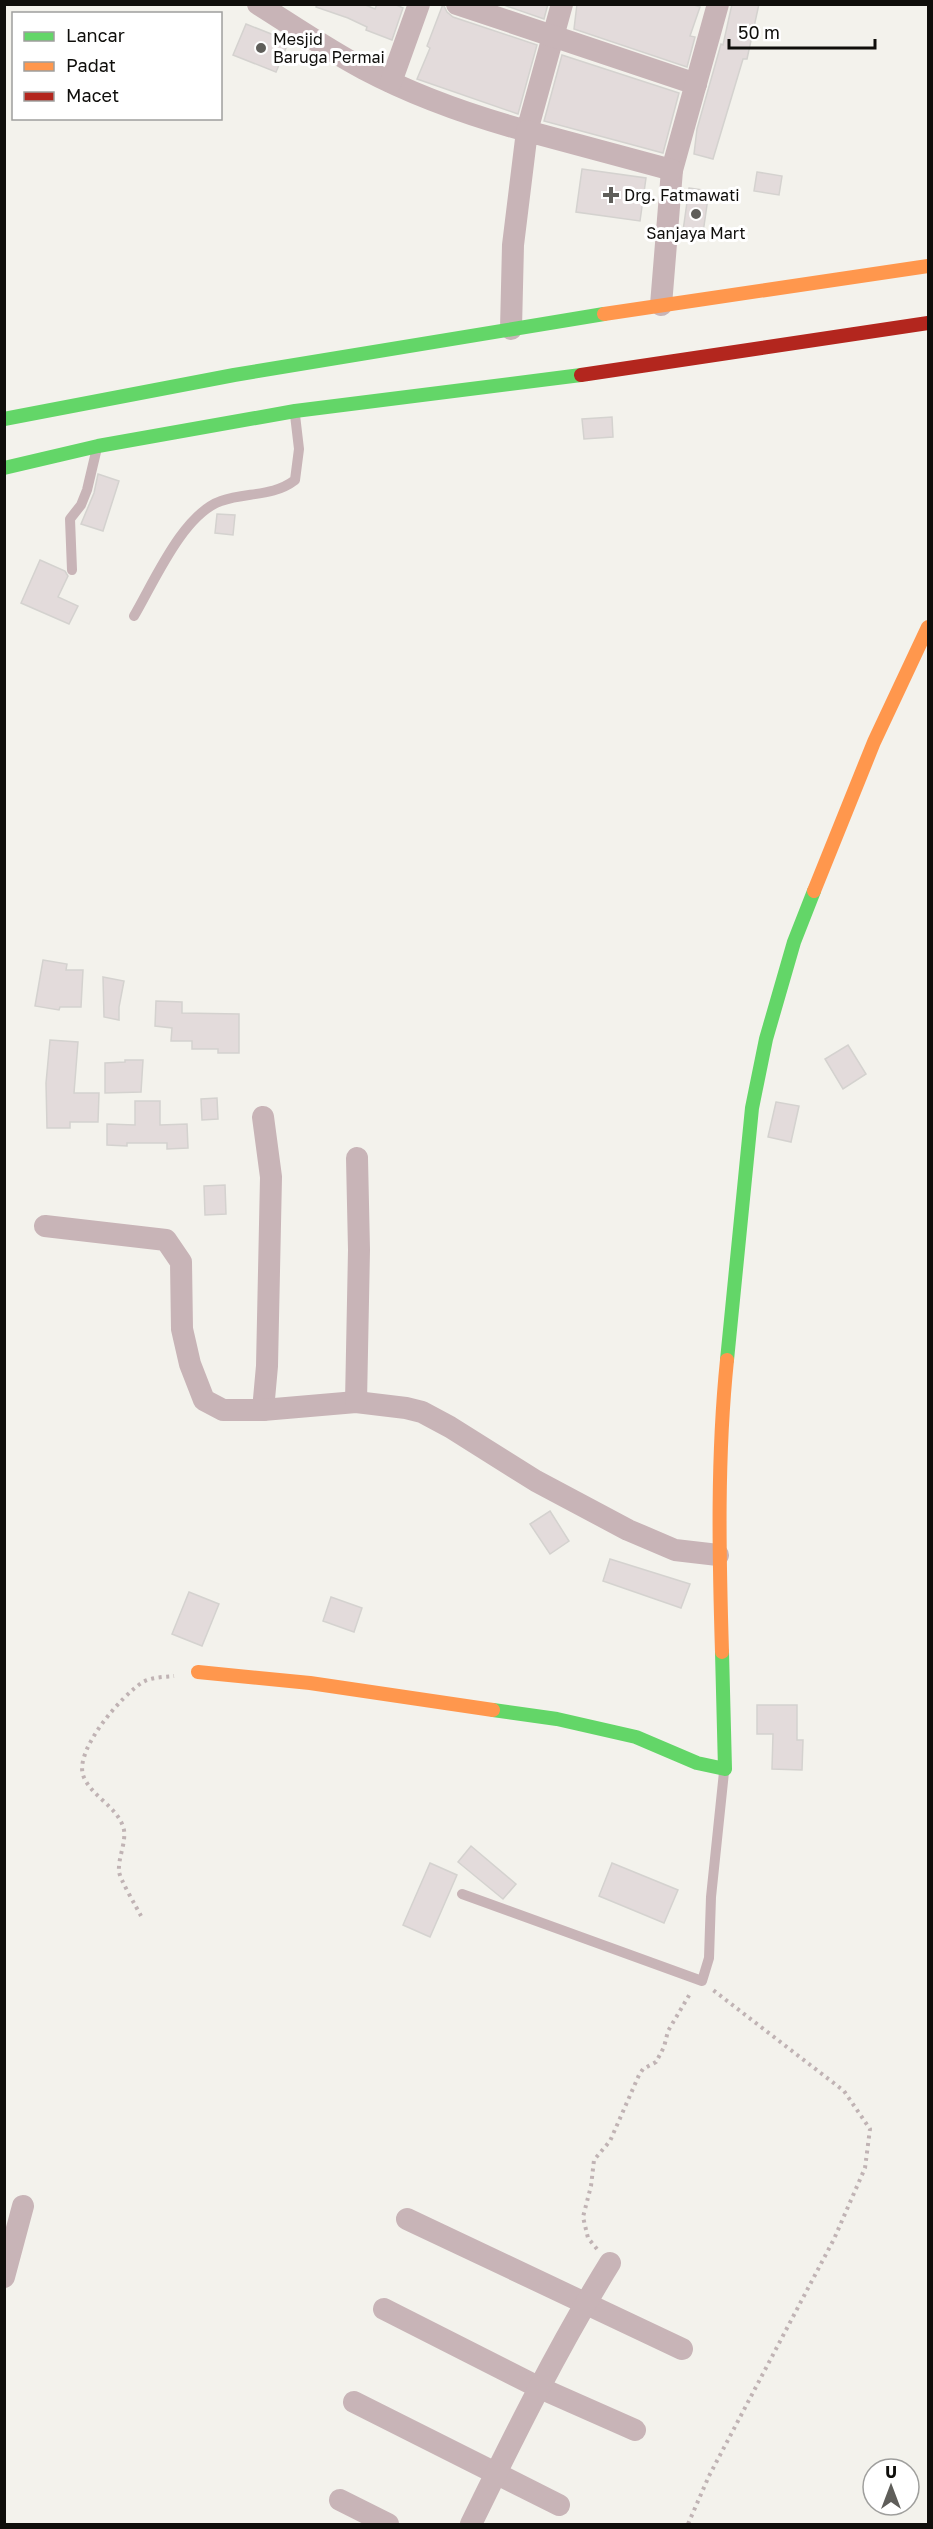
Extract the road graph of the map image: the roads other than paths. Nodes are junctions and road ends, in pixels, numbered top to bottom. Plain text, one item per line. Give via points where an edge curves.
1 (258, 4) edge
2 (419, 4) edge
3 (457, 4) edge
4 (562, 4) edge
5 (718, 4) edge
6 (553, 37) junction
7 (391, 82) junction
8 (696, 84) junction
9 (527, 131) junction
10 (672, 170) junction
11 (928, 266) edge
12 (662, 305) junction
13 (928, 323) edge
14 (511, 329) junction
15 (423, 377) dead end
16 (426, 396) junction
17 (295, 411) junction
18 (4, 419) edge
19 (98, 446) junction
20 (4, 468) edge
21 (72, 570) dead end
22 (134, 616) dead end
23 (928, 627) edge
24 (263, 1117) dead end
25 (357, 1158) dead end
26 (45, 1226) dead end
27 (356, 1402) junction
28 (263, 1410) junction
29 (718, 1555) junction
30 (198, 1672) road end
31 (725, 1769) junction
32 (462, 1894) dead end
33 (23, 2206) dead end
34 (407, 2219) dead end
35 (610, 2263) road end
36 (4, 2277) edge
37 (586, 2302) junction
38 (384, 2309) dead end
39 (682, 2349) dead end
40 (540, 2388) junction
41 (354, 2402) dead end
42 (635, 2430) dead end
43 (497, 2472) junction
44 (340, 2500) dead end
45 (559, 2505) dead end
46 (388, 2524) edge
47 (471, 2524) edge

1 - 7 street
2 - 7 street
3 - 6 street
4 - 6 street
5 - 8 street
6 - 8 street
6 - 9 street
7 - 9 street via 457,109
8 - 10 street
9 - 10 street
9 - 14 street via 513,245
10 - 12 street
11 - 12 main road
12 - 14 main road
13 - 16 main road
14 - 18 main road via 417,353 146,390
15 - 16 main road
16 - 17 main road
17 - 19 main road
17 - 22 lane via 299,449 295,480 285,487 206,507 186,528
19 - 20 main road
19 - 21 lane via 87,490 70,519
23 - 29 main road via 826,858 788,960 766,1039 749,1126 723,1399
24 - 28 street via 271,1177 271,1225
25 - 27 street
26 - 28 street via 166,1240 181,1262 182,1329 204,1400 223,1410
27 - 28 street
27 - 29 street via 422,1412 536,1481 628,1530 675,1550
29 - 31 main road
30 - 31 main road via 310,1683 557,1719 636,1737 697,1763
31 - 32 lane via 711,1897 709,1958 702,1982
33 - 36 street
34 - 37 street
35 - 37 street
37 - 39 street
37 - 40 street
38 - 40 street
40 - 42 street
40 - 43 street
41 - 43 street
43 - 45 street
43 - 47 street
44 - 46 street

